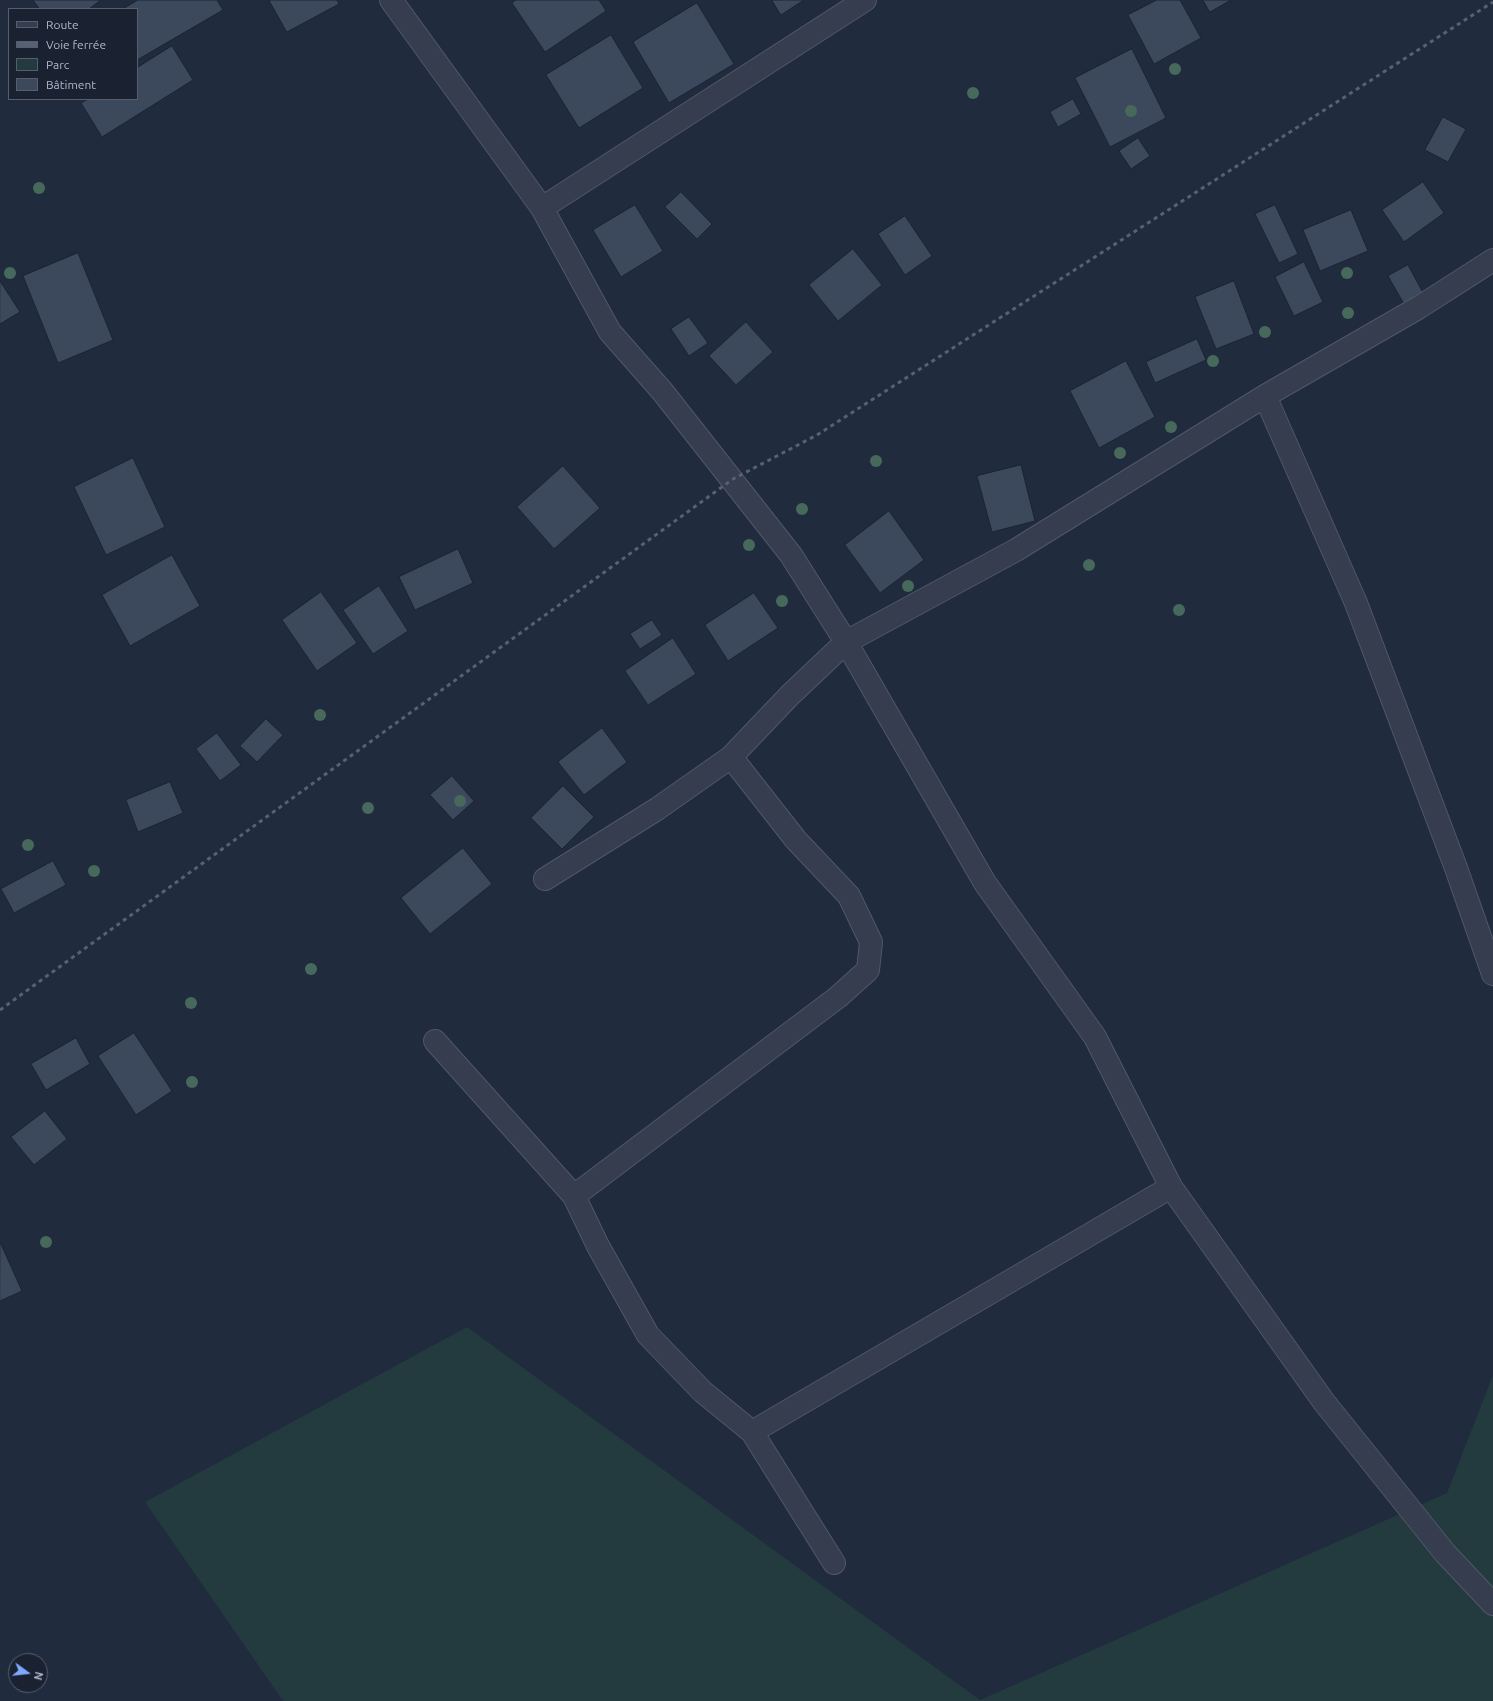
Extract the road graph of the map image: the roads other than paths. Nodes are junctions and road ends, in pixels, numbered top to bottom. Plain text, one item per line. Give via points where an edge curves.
1 (391, 0) edge
2 (865, 0) edge
3 (542, 208) junction
4 (1493, 260) edge
5 (1265, 396) junction
6 (846, 642) junction
7 (731, 757) junction
8 (545, 879) dead end
9 (1493, 974) edge
10 (435, 1041) dead end
11 (1171, 1188) junction
12 (574, 1196) junction
13 (752, 1432) junction
14 (834, 1563) dead end
15 (1493, 1604) edge

1 - 3 street
2 - 3 street
3 - 6 street via 610,332 662,391 791,555
4 - 5 street via 1418,308
5 - 6 street via 1016,550
5 - 9 street via 1356,603 1456,868
6 - 7 street via 790,695
6 - 11 street via 985,883 1095,1037
7 - 8 street via 657,809
7 - 12 street via 796,840 848,896 871,942 868,970 838,997
10 - 12 street
11 - 13 street
11 - 15 street via 1324,1402 1445,1553
12 - 13 street via 598,1246 648,1335 703,1392
13 - 14 street

